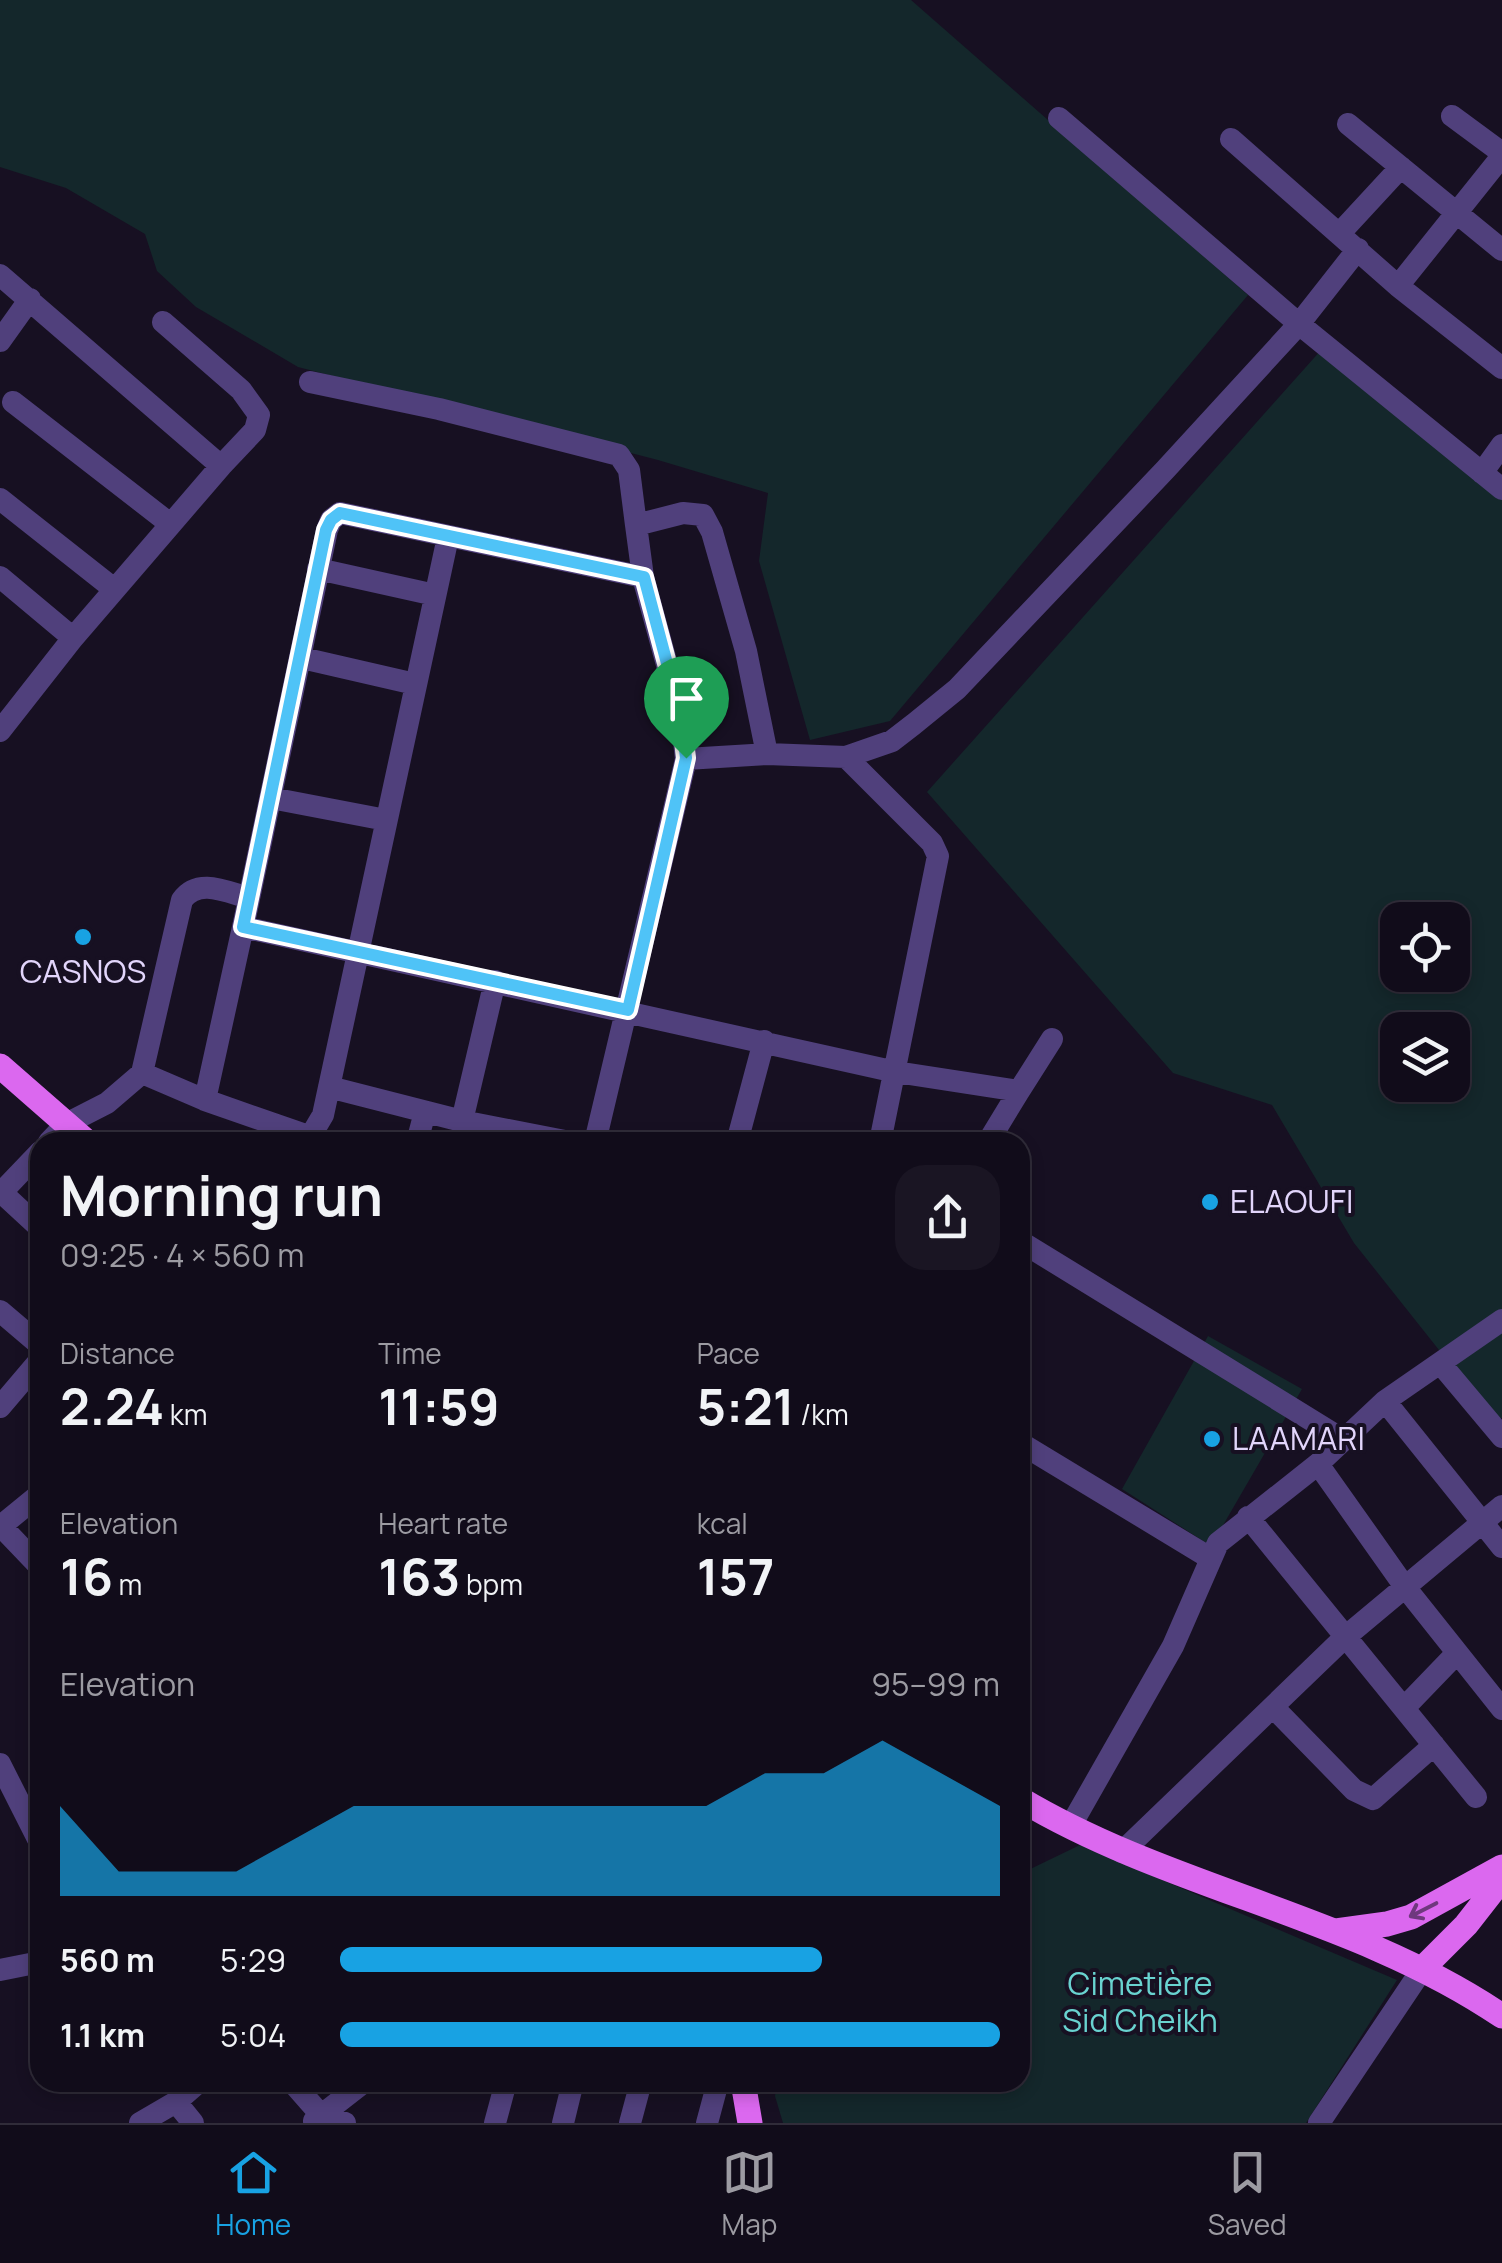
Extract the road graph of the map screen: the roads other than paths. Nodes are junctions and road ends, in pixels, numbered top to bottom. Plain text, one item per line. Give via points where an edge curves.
1 (1452, 116) dead end
2 (1059, 118) dead end
3 (1348, 124) dead end
4 (1231, 139) dead end
5 (1502, 155) edge
6 (1402, 168) junction
7 (1458, 213) junction
8 (1340, 233) junction
9 (1358, 249) junction
10 (1502, 250) edge
11 (0, 276) edge
12 (1398, 286) junction
13 (30, 299) junction
14 (163, 322) dead end
15 (1299, 324) junction
16 (0, 341) edge
17 (1502, 368) edge
18 (310, 382) dead end
19 (14, 402) dead end
20 (1502, 446) edge
21 (222, 466) junction
22 (1482, 473) junction
23 (1502, 488) edge
24 (0, 499) edge
25 (169, 523) junction
26 (636, 525) junction
27 (448, 537) junction
28 (318, 569) junction
29 (0, 577) edge
30 (644, 577) junction
31 (114, 589) junction
32 (434, 595) junction
33 (73, 638) junction
34 (302, 658) junction
35 (415, 684) junction
36 (0, 731) edge
37 (767, 754) junction
38 (846, 757) junction
39 (686, 758) junction
40 (271, 798) junction
41 (386, 820) junction
42 (249, 898) junction
43 (243, 927) junction
44 (357, 954) junction
45 (495, 981) junction
46 (628, 1010) junction
47 (1052, 1040) dead end
48 (764, 1041) junction
49 (0, 1066) edge
50 (896, 1072) junction
51 (142, 1073) junction
52 (329, 1087) junction
53 (1019, 1091) junction
54 (204, 1100) junction
55 (425, 1112) junction
56 (462, 1121) junction
57 (56, 1132) edge
58 (59, 1132) edge
59 (288, 1132) edge
60 (314, 1132) edge
61 (420, 1132) edge
62 (519, 1132) edge
63 (598, 1132) edge
64 (740, 1132) edge
65 (882, 1132) edge
66 (994, 1132) edge
67 (30, 1162) edge
68 (0, 1192) edge
69 (30, 1219) edge
70 (1030, 1247) edge
71 (0, 1311) edge
72 (1502, 1320) edge
73 (30, 1349) edge
74 (1440, 1363) junction
75 (30, 1372) edge
76 (1385, 1400) junction
77 (0, 1408) edge
78 (1502, 1437) edge
79 (1342, 1439) junction
80 (1030, 1449) edge
81 (1318, 1464) junction
82 (30, 1502) edge
83 (1502, 1506) edge
84 (1248, 1517) junction
85 (1483, 1523) junction
86 (1, 1525) edge
87 (1502, 1548) edge
88 (30, 1556) edge
89 (1210, 1558) junction
90 (1404, 1587) junction
91 (1344, 1638) junction
92 (1457, 1653) junction
93 (1273, 1708) junction
94 (1404, 1708) junction
95 (1502, 1710) edge
96 (1434, 1745) junction
97 (0, 1764) edge
98 (1476, 1798) dead end
99 (1030, 1805) edge
100 (30, 1823) edge
101 (1070, 1827) junction
102 (1122, 1852) junction
103 (1502, 1866) edge
104 (1502, 1879) edge
105 (1336, 1931) junction
106 (30, 1964) edge
107 (1423, 1968) junction
108 (0, 1970) edge
109 (1502, 2016) edge
110 (188, 2092) edge
111 (298, 2092) edge
112 (351, 2092) edge
113 (503, 2092) edge
114 (570, 2092) edge
115 (638, 2092) edge
116 (715, 2092) edge
117 (745, 2092) edge
118 (176, 2102) junction
119 (316, 2119) edge
120 (140, 2123) edge
121 (193, 2123) edge
122 (344, 2123) edge
123 (495, 2123) edge
124 (562, 2123) edge
125 (630, 2123) edge
126 (707, 2123) edge
127 (750, 2123) edge
128 (1319, 2123) edge

1 - 5 street
2 - 15 street
3 - 6 street
4 - 8 street
5 - 7 street
6 - 7 street
6 - 8 street
7 - 10 street
7 - 12 street
8 - 9 street
9 - 12 street
9 - 15 street
11 - 13 street
12 - 17 street
13 - 16 street
13 - 21 street
14 - 21 street via 257,408 255,430
15 - 22 street
15 - 38 street via 956,689 892,741
18 - 26 street via 619,456 629,470
19 - 25 street
20 - 22 street
21 - 25 street
22 - 23 street
24 - 31 street
25 - 31 street
26 - 30 street
26 - 37 street via 683,513 708,521
27 - 28 street via 340,513 326,530
27 - 30 street
27 - 32 street
28 - 32 street
28 - 34 street
29 - 33 street
30 - 39 street
31 - 33 street
32 - 35 street
33 - 36 street
34 - 35 street
34 - 40 street
35 - 41 street
37 - 38 street
37 - 39 street
38 - 50 street via 938,856
39 - 46 street
40 - 41 street
40 - 42 street
41 - 44 street
42 - 43 street
42 - 51 street via 203,887 182,900
43 - 44 street
43 - 54 street
44 - 45 street
44 - 52 street
45 - 46 street
45 - 56 street
46 - 48 street
46 - 63 street
47 - 53 street
48 - 50 street
48 - 64 street
49 - 57 main road
50 - 53 street
50 - 65 street
51 - 54 street
51 - 58 street
52 - 55 street
52 - 60 street
53 - 66 street
54 - 59 street
55 - 56 street
55 - 61 street
56 - 62 street
67 - 68 street
68 - 69 street
70 - 79 street
71 - 73 street
72 - 74 street
74 - 76 street
74 - 78 street
75 - 77 street
76 - 79 street
76 - 85 street
79 - 81 street
80 - 89 street
81 - 84 street
81 - 90 street
82 - 86 street
83 - 85 street
84 - 89 street via 1218,1542
84 - 91 street
85 - 87 street
85 - 90 street
86 - 88 street
89 - 101 street via 1173,1646
90 - 91 street
90 - 92 street
91 - 93 street
91 - 94 street
92 - 94 street
92 - 95 street
93 - 96 street via 1354,1790 1373,1799
93 - 102 street
94 - 96 street
96 - 98 street
97 - 100 street
99 - 101 main road
101 - 102 main road
102 - 105 main road
103 -> 105 main road via 1411,1917
104 - 107 main road
105 - 107 main road
106 - 108 street
107 - 109 main road
107 - 128 street
110 - 118 street
111 - 119 street
112 - 119 street
113 - 123 street
114 - 124 street
115 - 125 street
116 - 126 street
117 - 127 main road
118 - 120 street
118 - 121 street
119 - 122 street

